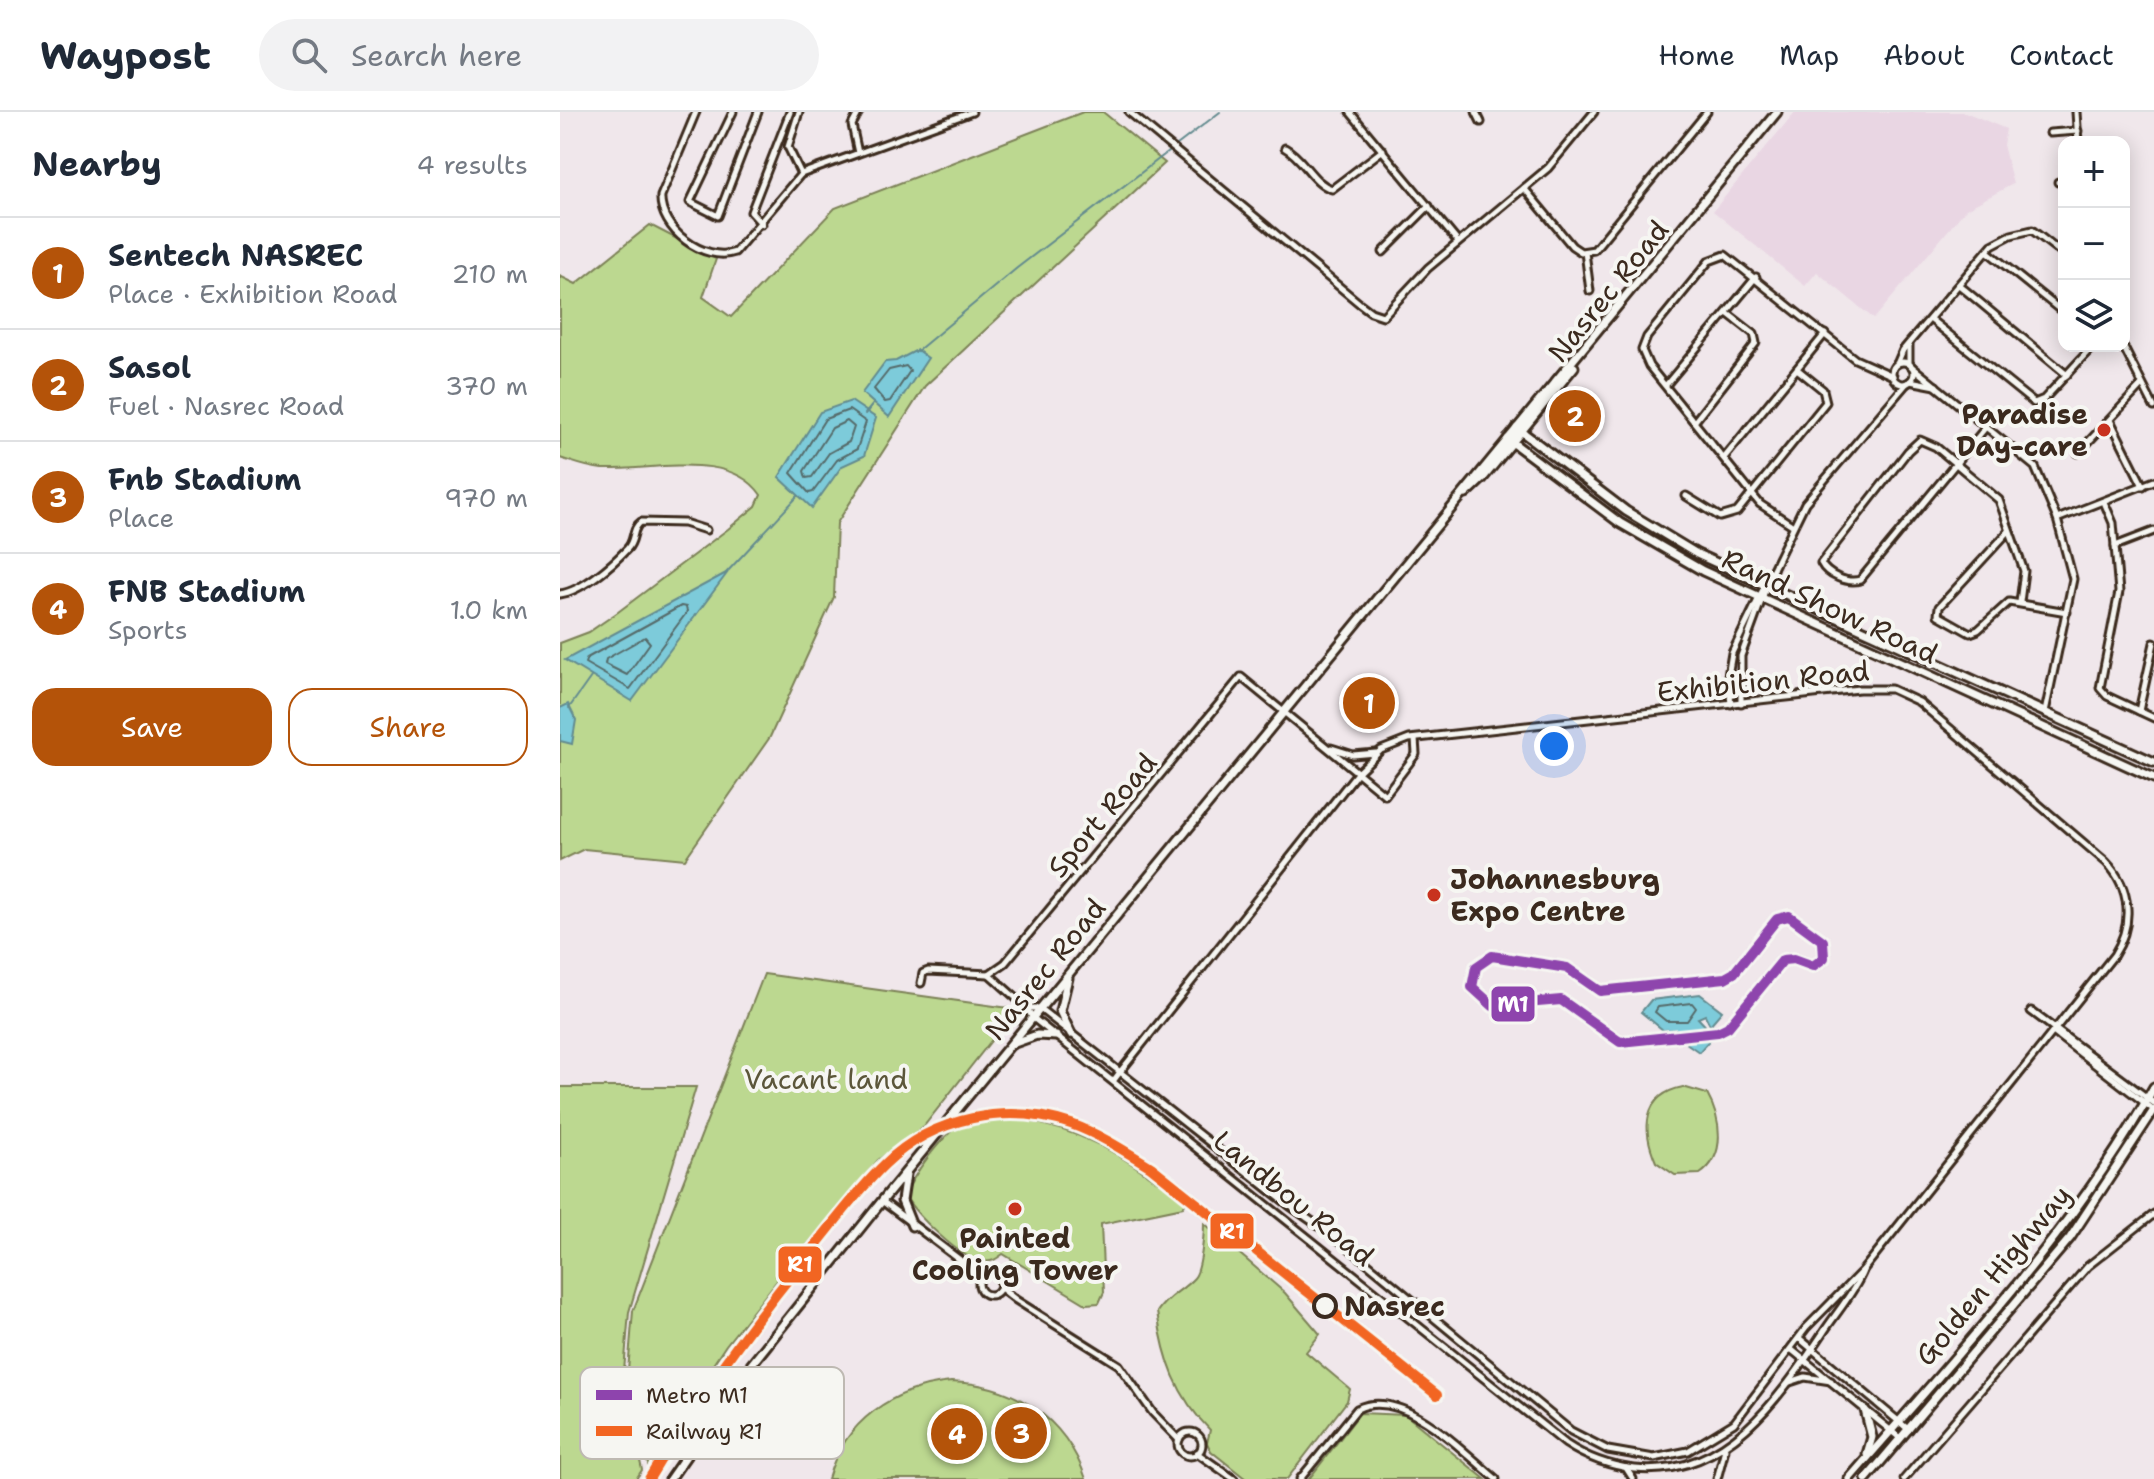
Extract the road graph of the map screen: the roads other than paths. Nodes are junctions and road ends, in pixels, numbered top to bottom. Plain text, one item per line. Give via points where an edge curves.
1 (696, 112) edge
2 (733, 112) edge
3 (758, 112) edge
4 (790, 112) edge
5 (799, 112) edge
6 (859, 112) edge
7 (972, 112) edge
8 (1129, 112) edge
9 (1350, 112) edge
10 (1476, 112) edge
11 (1594, 112) edge
12 (1707, 112) edge
13 (1780, 112) edge
14 (2076, 112) edge
15 (1481, 122) dead end
16 (2078, 131) junction
17 (2050, 133) dead end
18 (2078, 136) edge
19 (1285, 148) dead end
20 (1383, 150) junction
21 (858, 153) junction
22 (801, 174) junction
23 (1524, 188) junction
24 (1429, 206) junction
25 (762, 224) junction
26 (1458, 242) junction
27 (2058, 250) edge
28 (1987, 251) junction
29 (1383, 252) dead end
30 (1585, 252) junction
31 (1756, 277) junction
32 (1959, 285) junction
33 (1590, 291) dead end
34 (2058, 308) edge
35 (1727, 313) junction
36 (1930, 319) junction
37 (1825, 334) junction
38 (1909, 344) junction
39 (2088, 352) edge
40 (2126, 352) edge
41 (1896, 365) junction
42 (1910, 365) junction
43 (1876, 368) junction
44 (1797, 369) junction
45 (2067, 375) junction
46 (1894, 378) junction
47 (1908, 382) junction
48 (1666, 385) junction
49 (2141, 386) junction
50 (1940, 389) junction
51 (1890, 400) junction
52 (2154, 407) edge
53 (2110, 420) junction
54 (1695, 421) junction
55 (1986, 427) junction
56 (1520, 430) junction
57 (1510, 441) junction
58 (2078, 453) dead end
59 (1724, 458) junction
60 (1956, 463) junction
61 (2154, 481) edge
62 (2143, 486) junction
63 (1752, 493) junction
64 (1686, 496) dead end
65 (2104, 502) junction
66 (2057, 519) junction
67 (1792, 525) junction
68 (706, 530) dead end
69 (2009, 531) junction
70 (2154, 531) edge
71 (2115, 546) junction
72 (1765, 588) junction
73 (560, 594) edge
74 (1760, 600) junction
75 (2020, 602) junction
76 (2067, 612) junction
77 (2154, 643) edge
78 (1741, 703) junction
79 (1731, 704) junction
80 (2139, 711) junction
81 (2045, 712) junction
82 (1284, 713) junction
83 (2154, 718) edge
84 (1415, 739) junction
85 (1323, 744) junction
86 (1377, 753) junction
87 (2154, 762) edge
88 (1357, 773) junction
89 (2154, 778) edge
90 (989, 974) junction
91 (1069, 975) junction
92 (921, 983) dead end
93 (1027, 1008) junction
94 (1039, 1008) junction
95 (2031, 1011) dead end
96 (1032, 1017) junction
97 (2055, 1030) junction
98 (1071, 1034) junction
99 (1056, 1036) junction
100 (1011, 1045) junction
101 (1120, 1072) junction
102 (1114, 1080) junction
103 (2154, 1087) edge
104 (2149, 1102) edge
105 (2154, 1110) edge
106 (907, 1172) junction
107 (1271, 1191) junction
108 (882, 1201) junction
109 (1266, 1202) junction
110 (1290, 1206) junction
111 (2154, 1214) edge
112 (1285, 1216) junction
113 (912, 1226) junction
114 (968, 1266) junction
115 (1863, 1270) junction
116 (985, 1274) junction
117 (980, 1280) junction
118 (1001, 1288) junction
119 (997, 1294) junction
120 (1016, 1300) junction
121 (1799, 1338) junction
122 (1813, 1349) junction
123 (1792, 1350) junction
124 (1477, 1356) junction
125 (1805, 1360) junction
126 (1469, 1365) junction
127 (749, 1367) edge
128 (1832, 1381) junction
129 (1789, 1382) junction
130 (1865, 1410) junction
131 (1899, 1421) junction
132 (1168, 1427) junction
133 (1909, 1430) junction
134 (1891, 1431) junction
135 (1184, 1434) junction
136 (1901, 1439) junction
137 (1179, 1440) junction
138 (1725, 1448) junction
139 (1199, 1450) junction
140 (684, 1459) edge
141 (1860, 1467) junction
142 (1626, 1468) junction
143 (671, 1478) edge
144 (1234, 1479) edge
145 (1300, 1479) edge
146 (1496, 1479) edge
147 (1633, 1479) edge
148 (1717, 1479) edge
149 (1849, 1479) edge
150 (1866, 1479) edge
151 (1904, 1479) edge

1 - 25 street via 662,186 661,209 668,225 678,236 729,255
2 - 3 street via 690,202 718,216
4 - 25 street via 751,212
5 - 22 street via 788,147
6 - 21 street via 852,125
7 - 21 street
8 - 26 street via 1376,314 1389,313
9 - 20 street
10 - 15 street
11 - 23 street via 1548,168
12 - 30 street via 1598,248
13 - 56 main road, Nasrec Road
14 - 16 street
16 - 17 street
16 - 18 street
19 - 20 street via 1332,189
20 - 24 street
21 - 22 street
22 - 25 street
23 - 26 street
23 - 30 street via 1572,246
24 - 26 street
24 - 29 street
27 - 28 street via 2030,229 1998,240
28 - 32 street
28 - 34 street
30 - 33 street
31 - 35 street
31 - 37 street
31 - 48 street via 1725,255 1705,265 1643,346 1644,358
32 - 36 street
32 - 45 street
35 - 48 street
35 - 54 street via 1754,334 1756,343
36 - 38 street
36 - 45 street via 2030,401 2042,401
37 - 43 street via 1855,359
37 - 44 street
38 - 41 street
38 - 42 street
39 - 45 street
40 - 49 street
41 - 42 street
41 - 43 street
41 - 46 street
42 - 47 street via 1914,374
42 - 50 street
43 - 46 street
44 - 59 street
44 - 63 street via 1823,390 1826,402
46 - 47 street
46 - 51 street
47 - 50 street
47 - 51 street
48 - 54 street
49 - 52 street
49 - 53 street
50 - 55 street
51 - 67 street
53 - 58 street
53 - 62 street
54 - 59 street
55 - 60 street
55 - 66 street via 2037,469
56 - 57 main road, Nasrec Road
56 - 72 main road, Rand Show Road via 1626,511
57 - 74 main road, Rand Show Road via 1620,523
57 - 82 main road, Nasrec Road
59 - 63 street
60 - 60 street via 1860,580 1852,582 1822,565 1822,558 1922,440
60 - 69 street via 1997,498
61 - 62 street
62 - 65 street
63 - 64 street via 1737,512 1724,518
63 - 67 street
65 - 66 street
65 - 71 street
66 - 76 street via 2073,575
67 - 72 street
68 - 73 street via 649,521 634,529 627,549
69 - 75 street via 2024,571
69 - 75 street via 1937,612 1974,632 2003,604
70 - 71 street
71 - 80 street via 2119,592 2100,688
72 - 74 street
72 - 81 main road, Rand Show Road
74 - 78 street via 1741,656
74 - 79 street via 1728,665
74 - 89 main road, Rand Show Road
75 - 76 street
76 - 81 street
77 - 80 street
78 - 79 street, Exhibition Road
78 - 97 street, Exhibition Road via 1859,689 1902,693 1927,707 2110,866 2126,898 2125,932 2114,955
79 - 84 street, Exhibition Road
80 - 83 street
81 - 87 main road, Rand Show Road
82 - 85 street
82 - 90 street, Sport Road via 1241,677 1005,963
82 - 91 main road, Nasrec Road
84 - 86 street, Exhibition Road
84 - 88 street via 1416,754 1385,795
85 - 86 street via 1353,755
85 - 88 street
86 - 88 street, Exhibition Road
88 - 101 street, Exhibition Road
90 - 92 street via 928,971
90 - 93 street
91 - 94 main road, Nasrec Road
91 - 98 main road via 1060,1011
93 - 94 street
93 - 96 street
94 - 96 main road, Nasrec Road
94 - 98 street, Landbou Road
95 - 97 street
96 - 99 street, Landbou Road
96 - 100 main road, Nasrec Road
97 - 104 street
97 - 115 street, Exhibition Road
98 - 101 street, Landbou Road
99 - 100 main road via 1037,1035
99 - 102 street, Landbou Road
100 - 106 main road, Nasrec Road
101 - 102 street, Exhibition Road
101 - 107 street, Landbou Road
102 - 109 street, Landbou Road
103 - 104 main road, Golden Highway
104 - 105 street
104 - 131 main road, Golden Highway via 2056,1238
105 - 133 main road, Golden Highway via 2070,1238
106 - 108 main road, Nasrec Road
106 - 113 main road via 902,1201
107 - 109 street
107 - 110 street, Landbou Road
108 - 113 street
108 - 127 main road, Nasrec Road
109 - 112 street, Landbou Road
110 - 112 street
110 - 124 street, Landbou Road via 1343,1243
111 - 151 street via 2088,1266
112 - 126 street, Landbou Road
113 - 114 street
114 - 116 street
114 - 117 street
115 - 121 street, Exhibition Road
115 - 122 street, Exhibition Road
116 - 117 street
116 - 118 street via 999,1277
117 - 119 street via 983,1293
118 - 119 street
118 - 120 street
119 - 120 street
120 - 132 street via 1119,1365
121 - 122 street
121 - 123 street, Exhibition Road
122 - 125 street, Exhibition Road
122 - 131 street
123 - 124 street, Landbou Road via 1727,1430 1688,1451 1654,1458 1625,1455 1585,1440
123 - 125 street
124 - 126 street
125 - 128 street
125 - 129 street, Landbou Road
126 - 142 street, Landbou Road via 1572,1448
128 - 129 street via 1805,1377
128 - 130 street
129 - 138 street, Landbou Road
130 - 134 street
130 - 141 main road via 1872,1437
131 - 133 street
131 - 134 main road, Golden Highway
132 - 135 street
132 - 137 street
133 - 136 main road, Golden Highway
134 - 136 street
134 - 141 main road, Golden Highway
135 - 137 street
135 - 139 street via 1199,1436
136 - 150 main road, Golden Highway
137 - 139 street via 1183,1453
138 - 142 street, Landbou Road via 1682,1466
138 - 148 street
139 - 144 street
140 - 143 main road, Nasrec Road
141 - 149 main road, Golden Highway
142 - 147 street
145 - 146 street via 1357,1409 1385,1405 1415,1414

